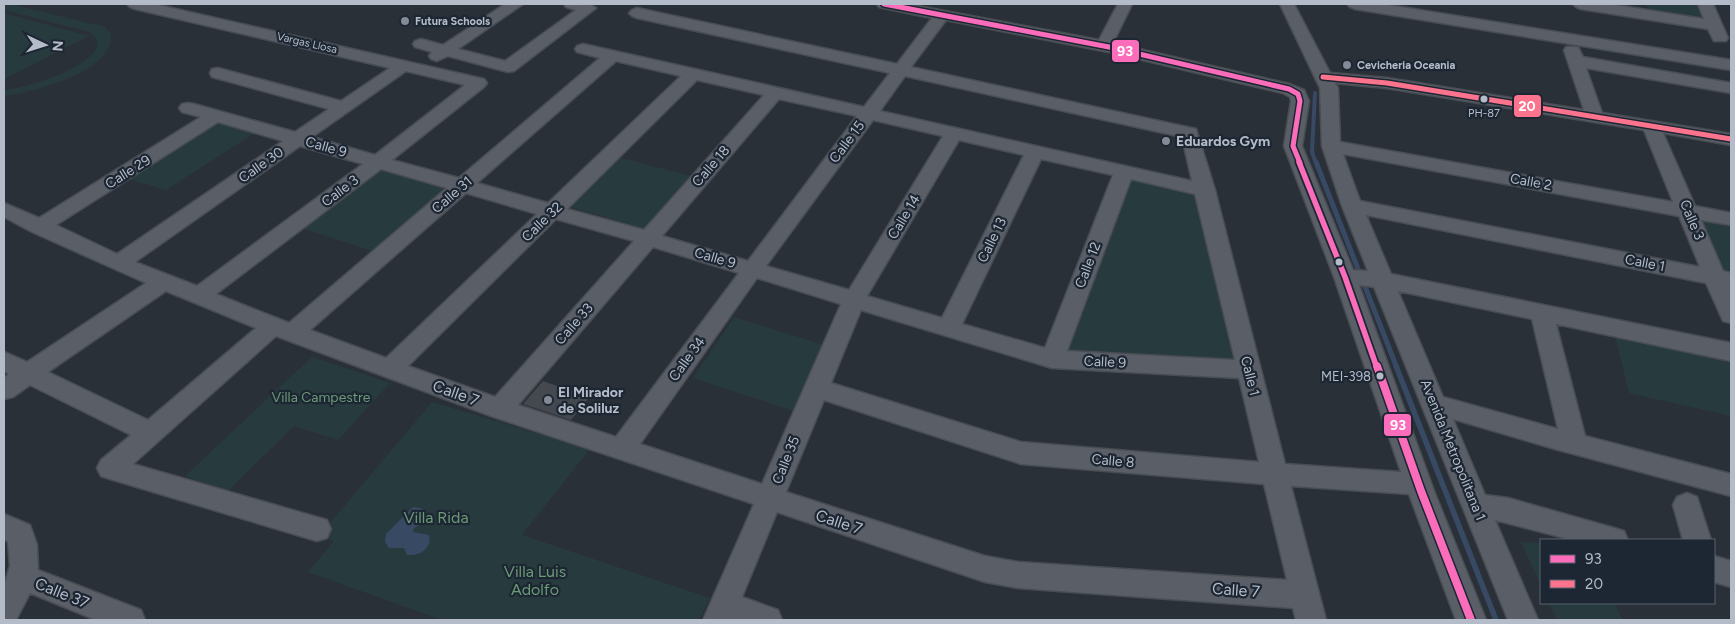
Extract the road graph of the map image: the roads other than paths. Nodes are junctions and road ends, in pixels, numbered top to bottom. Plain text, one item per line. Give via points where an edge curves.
1 (135, 4) edge
2 (514, 4) edge
3 (571, 4) edge
4 (884, 4) edge
5 (1125, 4) edge
6 (1287, 4) edge
7 (1355, 4) edge
8 (1581, 4) edge
9 (1706, 4) edge
10 (637, 13) dead end
11 (941, 16) junction
12 (546, 39) junction
13 (1568, 39) junction
14 (421, 44) dead end
15 (1104, 46) junction
16 (445, 50) junction
17 (612, 56) junction
18 (1576, 61) junction
19 (426, 63) dead end
20 (403, 66) junction
21 (1731, 66) edge
22 (901, 71) junction
23 (218, 73) dead end
24 (693, 74) junction
25 (1326, 82) junction
26 (478, 83) joint
27 (1731, 88) edge
28 (774, 94) junction
29 (343, 107) junction
30 (188, 108) dead end
31 (867, 115) junction
32 (216, 116) junction
33 (1595, 117) junction
34 (1653, 131) junction
35 (953, 134) junction
36 (1731, 139) edge
37 (298, 140) junction
38 (1331, 146) junction
39 (1731, 149) edge
40 (1035, 152) junction
41 (378, 162) junction
42 (1124, 172) junction
43 (463, 185) junction
44 (1205, 190) junction
45 (1352, 206) junction
46 (1687, 210) junction
47 (553, 211) junction
48 (7, 215) edge
49 (1731, 219) edge
50 (39, 227) junction
51 (647, 238) junction
52 (118, 263) junction
53 (753, 269) junction
54 (1349, 277) junction
55 (1724, 279) edge
56 (1379, 280) junction
57 (163, 282) junction
58 (199, 296) junction
59 (854, 300) junction
60 (1542, 312) junction
61 (1731, 315) edge
62 (948, 328) junction
63 (283, 330) junction
64 (1731, 352) edge
65 (1052, 359) junction
66 (4, 361) edge
67 (390, 369) junction
68 (1248, 370) junction
69 (27, 374) junction
70 (816, 388) junction
71 (4, 390) edge
72 (1433, 404) junction
73 (500, 409) junction
74 (150, 433) junction
75 (1574, 444) junction
76 (622, 449) junction
77 (1274, 474) junction
78 (1419, 484) junction
79 (1731, 485) edge
80 (770, 499) junction
81 (1475, 505) junction
82 (1686, 505) dead end
83 (4, 526) edge
84 (317, 530) dead end
85 (1610, 539) edge
86 (1697, 539) edge
87 (1715, 569) edge
88 (1731, 574) edge
89 (23, 577) junction
90 (1308, 607) edge
91 (4, 613) edge
92 (722, 613) edge
93 (130, 620) edge
94 (767, 620) edge
95 (1472, 620) edge
96 (1523, 620) edge

1 - 20 street, Vargas Llosa
2 - 16 street
3 - 12 street via 588,8
4 - 11 street
5 - 15 street
6 - 25 street, Avenida Metropolitana 1
7 - 13 street
8 - 9 street via 1717,32
10 - 22 street
11 - 15 street
11 - 22 street, Calle 15
12 - 16 street via 508,67
12 - 17 street
13 - 18 street
13 - 21 street
14 - 16 street
15 - 54 street via 1289,89 1298,94 1300,101 1293,146
16 - 19 street
17 - 24 street
17 - 43 street, Calle 31
18 - 27 street
18 - 33 street
20 - 26 street, Vargas Llosa
20 - 29 street, Calle 30
22 - 31 street, Calle 15
22 - 44 street, Calle 1 via 1188,132 1192,135
23 - 29 street
24 - 28 street
24 - 47 street, Calle 32
25 - 33 street via 1387,83
25 - 34 street
25 - 38 street, Avenida Metropolitana 1
26 - 41 street, Calle 3
28 - 31 street
28 - 51 street, Calle 18
29 - 37 street, Calle 30
30 - 32 street, Calle 9
31 - 35 street
31 - 53 street, Calle 15
32 - 37 street, Calle 9
32 - 50 street, Calle 29
33 - 34 street
34 - 36 street
34 - 39 street
34 - 46 street, Calle 3
35 - 40 street
35 - 59 street, Calle 14
37 - 41 street, Calle 9
37 - 52 street, Calle 30
38 - 45 street, Avenida Metropolitana 1
38 - 46 street, Calle 2
40 - 42 street
40 - 62 street, Calle 13
41 - 43 street, Calle 9
41 - 58 street, Calle 3
42 - 44 street
42 - 65 street, Calle 12
43 - 47 street, Calle 9
43 - 63 street, Calle 31
44 - 68 street, Calle 1
45 - 55 street, Calle 1
45 - 56 street, Avenida Metropolitana 1
46 - 49 street, Calle 2
46 - 55 street, Calle 3
47 - 51 street, Calle 9
47 - 67 street, Calle 32
48 - 50 street, Calle 7
50 - 52 street, Calle 7
51 - 53 street, Calle 9
51 - 73 street, Calle 33
52 - 57 street, Calle 7
53 - 59 street, Calle 9
53 - 76 street, Calle 34
54 - 56 street
54 - 78 street
55 - 61 street, Calle 3
56 - 60 street
56 - 72 street, Avenida Metropolitana 1
57 - 58 street, Calle 7
57 - 69 street
58 - 63 street, Calle 7
59 - 62 street, Calle 9
59 - 70 street, Calle 35
60 - 64 street
60 - 75 street
62 - 65 street, Calle 9
63 - 67 street, Calle 7
63 - 74 street, Calle 31
65 - 68 street, Calle 9
66 - 69 street
67 - 73 street, Calle 7
68 - 77 street, Calle 1
69 - 71 street
69 - 74 street
70 - 77 street, Calle 8 via 1020,452
70 - 80 street, Calle 35
72 - 75 street
72 - 81 street, Avenida Metropolitana 1
73 - 76 street, Calle 7
74 - 84 street, Calle 31 via 110,468
75 - 79 street
76 - 80 street, Calle 7
77 - 78 street, Calle 8
77 - 90 street, Calle 1
78 - 95 street
80 - 90 street, Calle 7 via 1001,573
80 - 92 street, Calle 35
81 - 85 street via 1508,510
81 - 96 street, Avenida Metropolitana 1
82 - 86 street
83 - 89 street via 20,534 26,550
87 - 88 street
89 - 91 street
89 - 93 street, Calle 37
92 - 94 street

